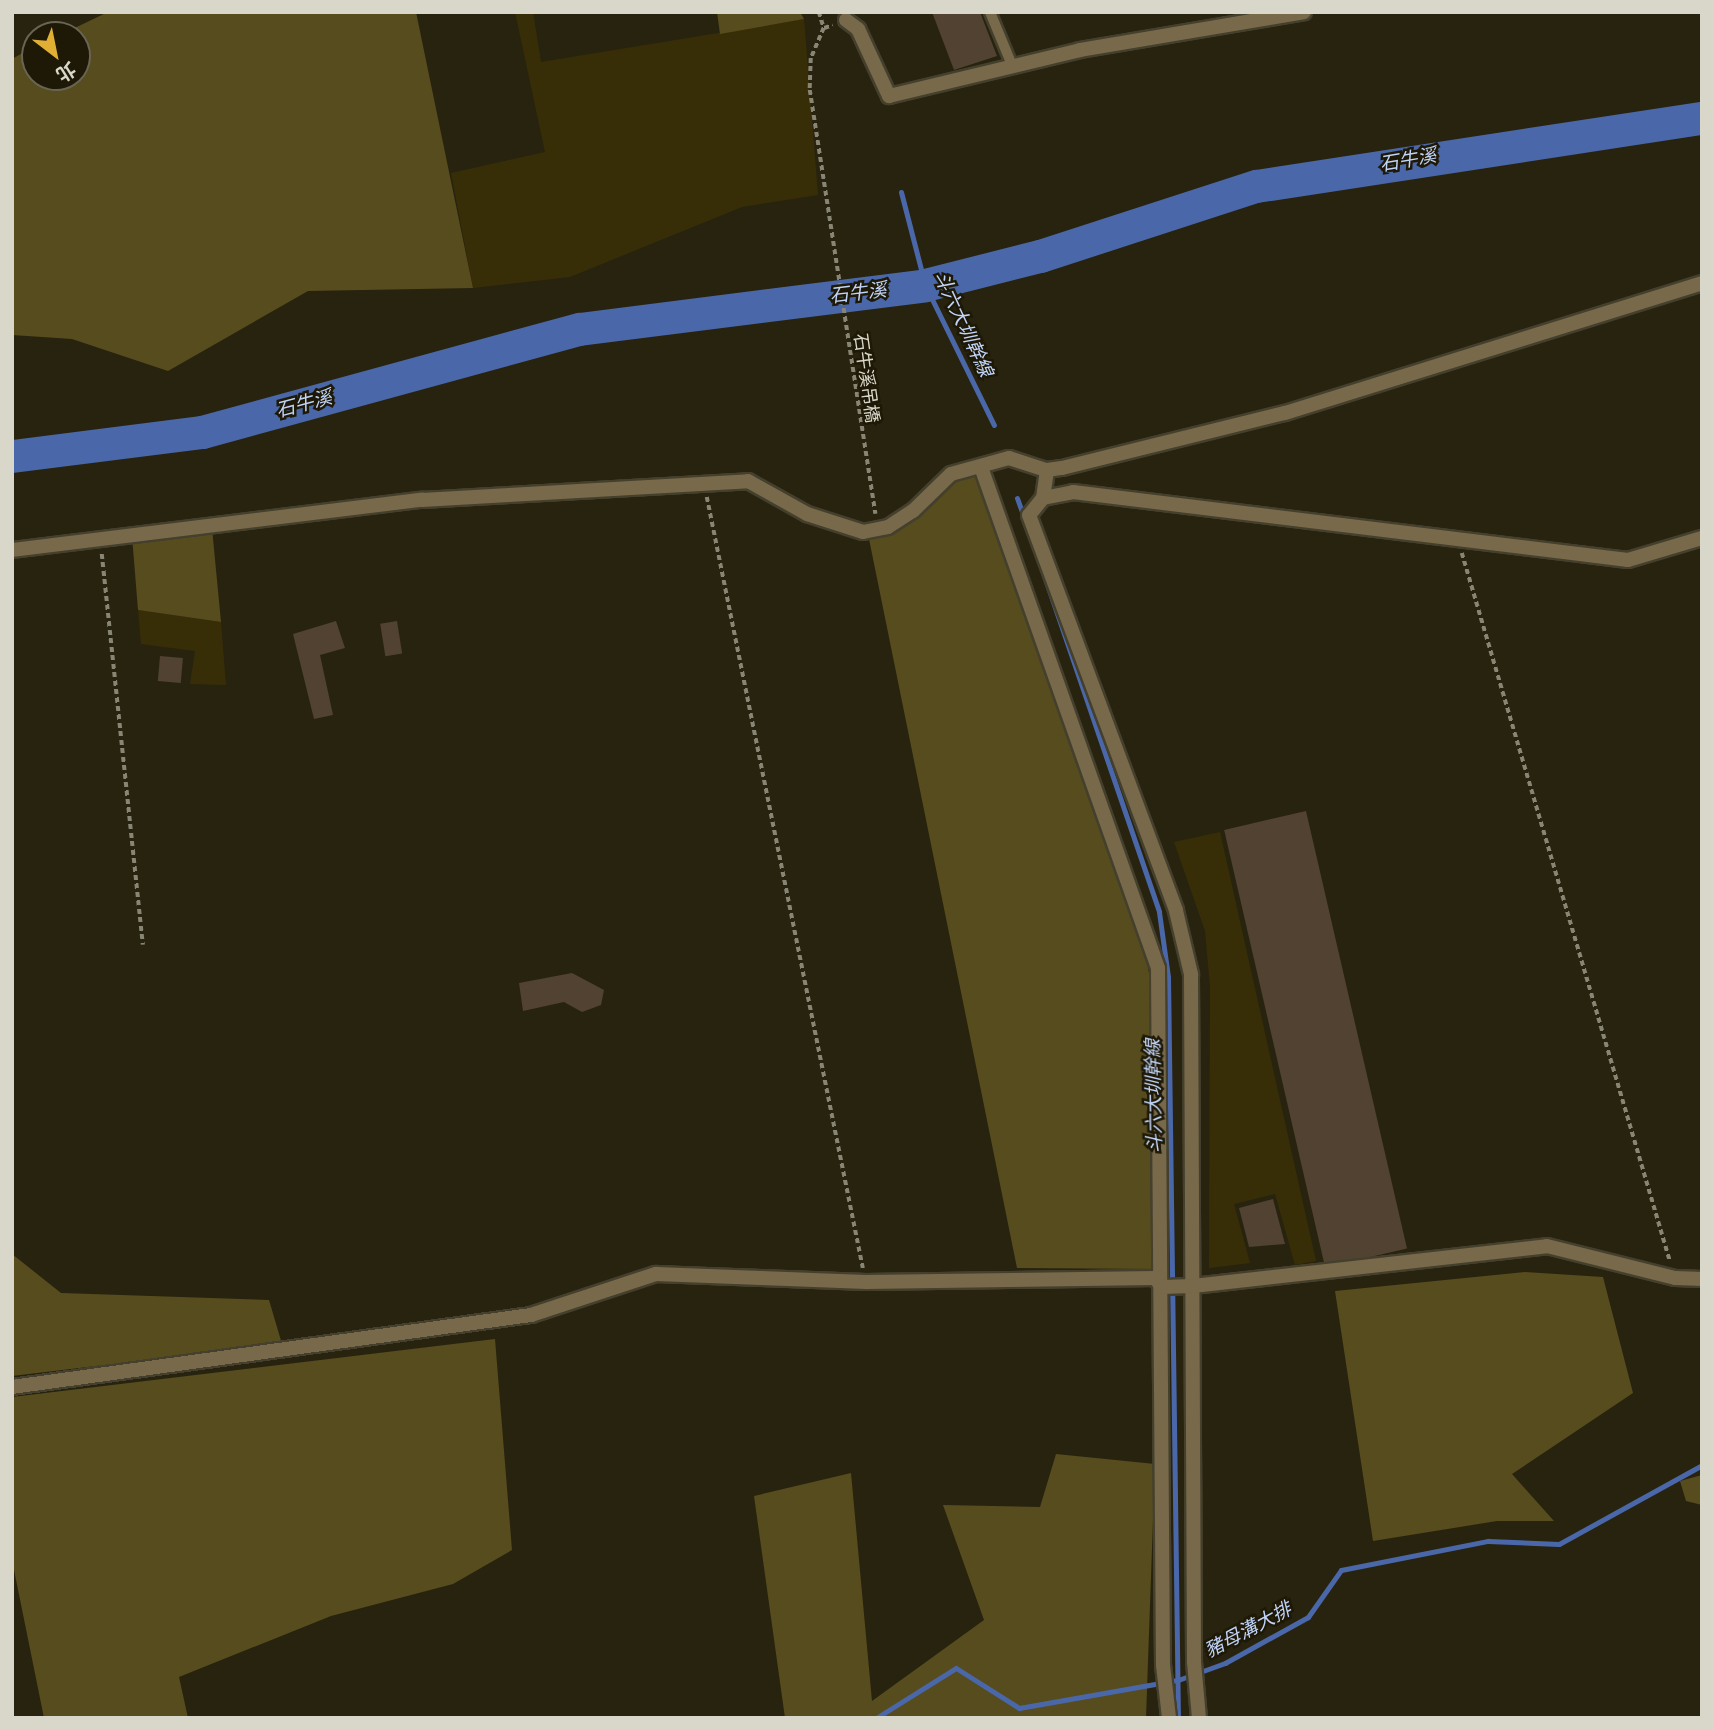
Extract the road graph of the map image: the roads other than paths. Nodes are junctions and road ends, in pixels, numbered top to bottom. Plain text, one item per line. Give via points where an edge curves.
1 (990, 12) edge
2 (1304, 12) edge
3 (841, 22) road end
4 (1012, 65) junction
5 (1702, 283) edge
6 (981, 467) junction
7 (1042, 468) junction
8 (1043, 498) junction
9 (1702, 538) edge
10 (12, 550) edge
11 (1702, 1279) edge
12 (1193, 1286) junction
13 (1162, 1287) junction
14 (12, 1387) edge
15 (1169, 1718) edge
16 (1199, 1718) edge

1 - 4 lane
2 - 4 street
3 - 4 street via 858,29 890,96
5 - 7 street via 1285,413
6 - 7 street via 1009,458
6 - 10 street via 951,474 913,511 888,527 863,532 807,513 748,481 422,500
6 - 13 street via 1153,946 1160,1003
7 - 8 street
8 - 9 street via 1073,492 1628,560
8 - 12 street via 1029,515 1176,911 1191,974
11 - 12 street via 1675,1278 1547,1246
12 - 13 street
12 - 16 street via 1194,1662
13 - 14 street via 1155,1278 866,1282 656,1274 531,1315
13 - 15 street via 1163,1665

